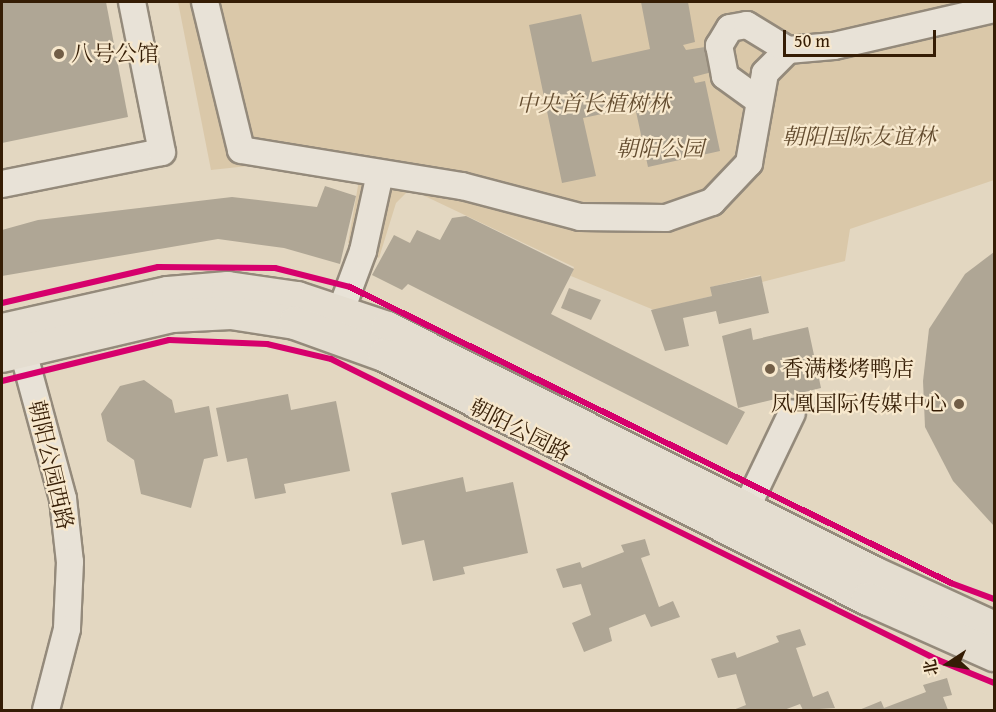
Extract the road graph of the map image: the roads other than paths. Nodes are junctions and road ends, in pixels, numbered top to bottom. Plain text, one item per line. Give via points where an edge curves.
1 (132, 2) edge
2 (205, 2) edge
3 (994, 9) edge
4 (788, 50) junction
5 (758, 100) junction
6 (380, 174) junction
7 (2, 184) edge
8 (340, 313) junction
9 (10, 341) edge
10 (792, 413) dead end
11 (746, 509) junction
12 (994, 628) edge
13 (994, 655) edge
14 (46, 711) edge

1 - 7 street via 162,152
2 - 6 street via 241,150
3 - 4 street via 834,46
4 - 5 street via 765,73
4 - 5 street via 747,25 730,28 724,37 719,46 725,76
5 - 6 street via 750,163 712,202 666,218 580,217 462,186
6 - 8 street via 363,250
8 - 9 main road, 朝阳公园路 via 297,298 228,288 168,292
8 - 11 main road, 朝阳公园路 via 387,328
9 - 13 main road, 朝阳公园路 via 172,316 231,313 295,323 384,355 868,599
9 - 14 street, 朝阳公园西路 via 63,498 70,562 66,629
10 - 11 street
11 - 12 main road, 朝阳公园路

